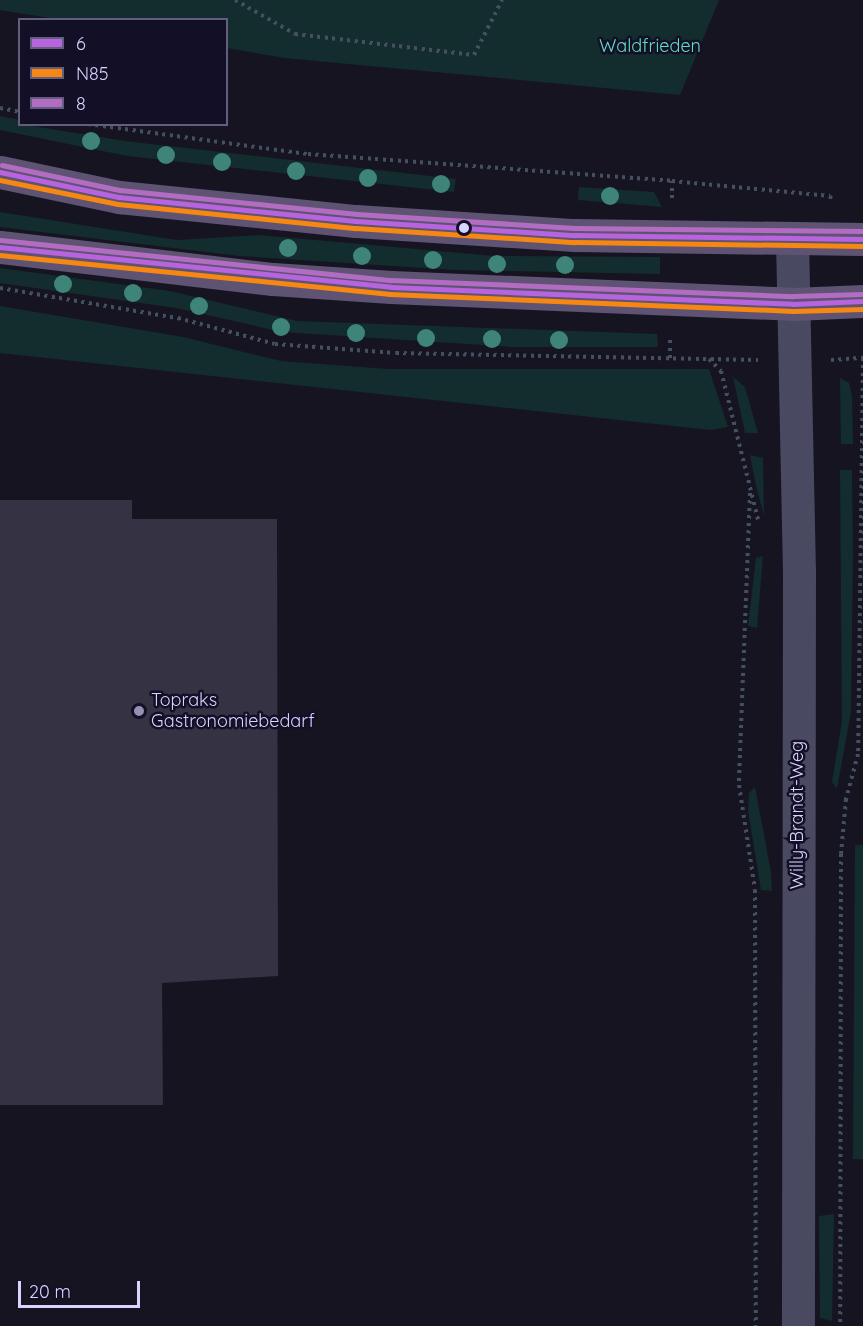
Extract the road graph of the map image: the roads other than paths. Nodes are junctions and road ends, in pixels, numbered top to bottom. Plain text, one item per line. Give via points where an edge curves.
1 (0, 172) edge
2 (792, 239) junction
3 (856, 239) edge
4 (0, 247) edge
5 (863, 301) edge
6 (793, 303) junction
7 (798, 1326) edge

1 - 2 main road via 119,197 356,221 575,235
2 - 3 main road
2 - 6 street, Willy-Brandt-Weg
4 - 6 main road via 273,279
5 - 6 main road
6 - 7 street, Willy-Brandt-Weg via 800,571

